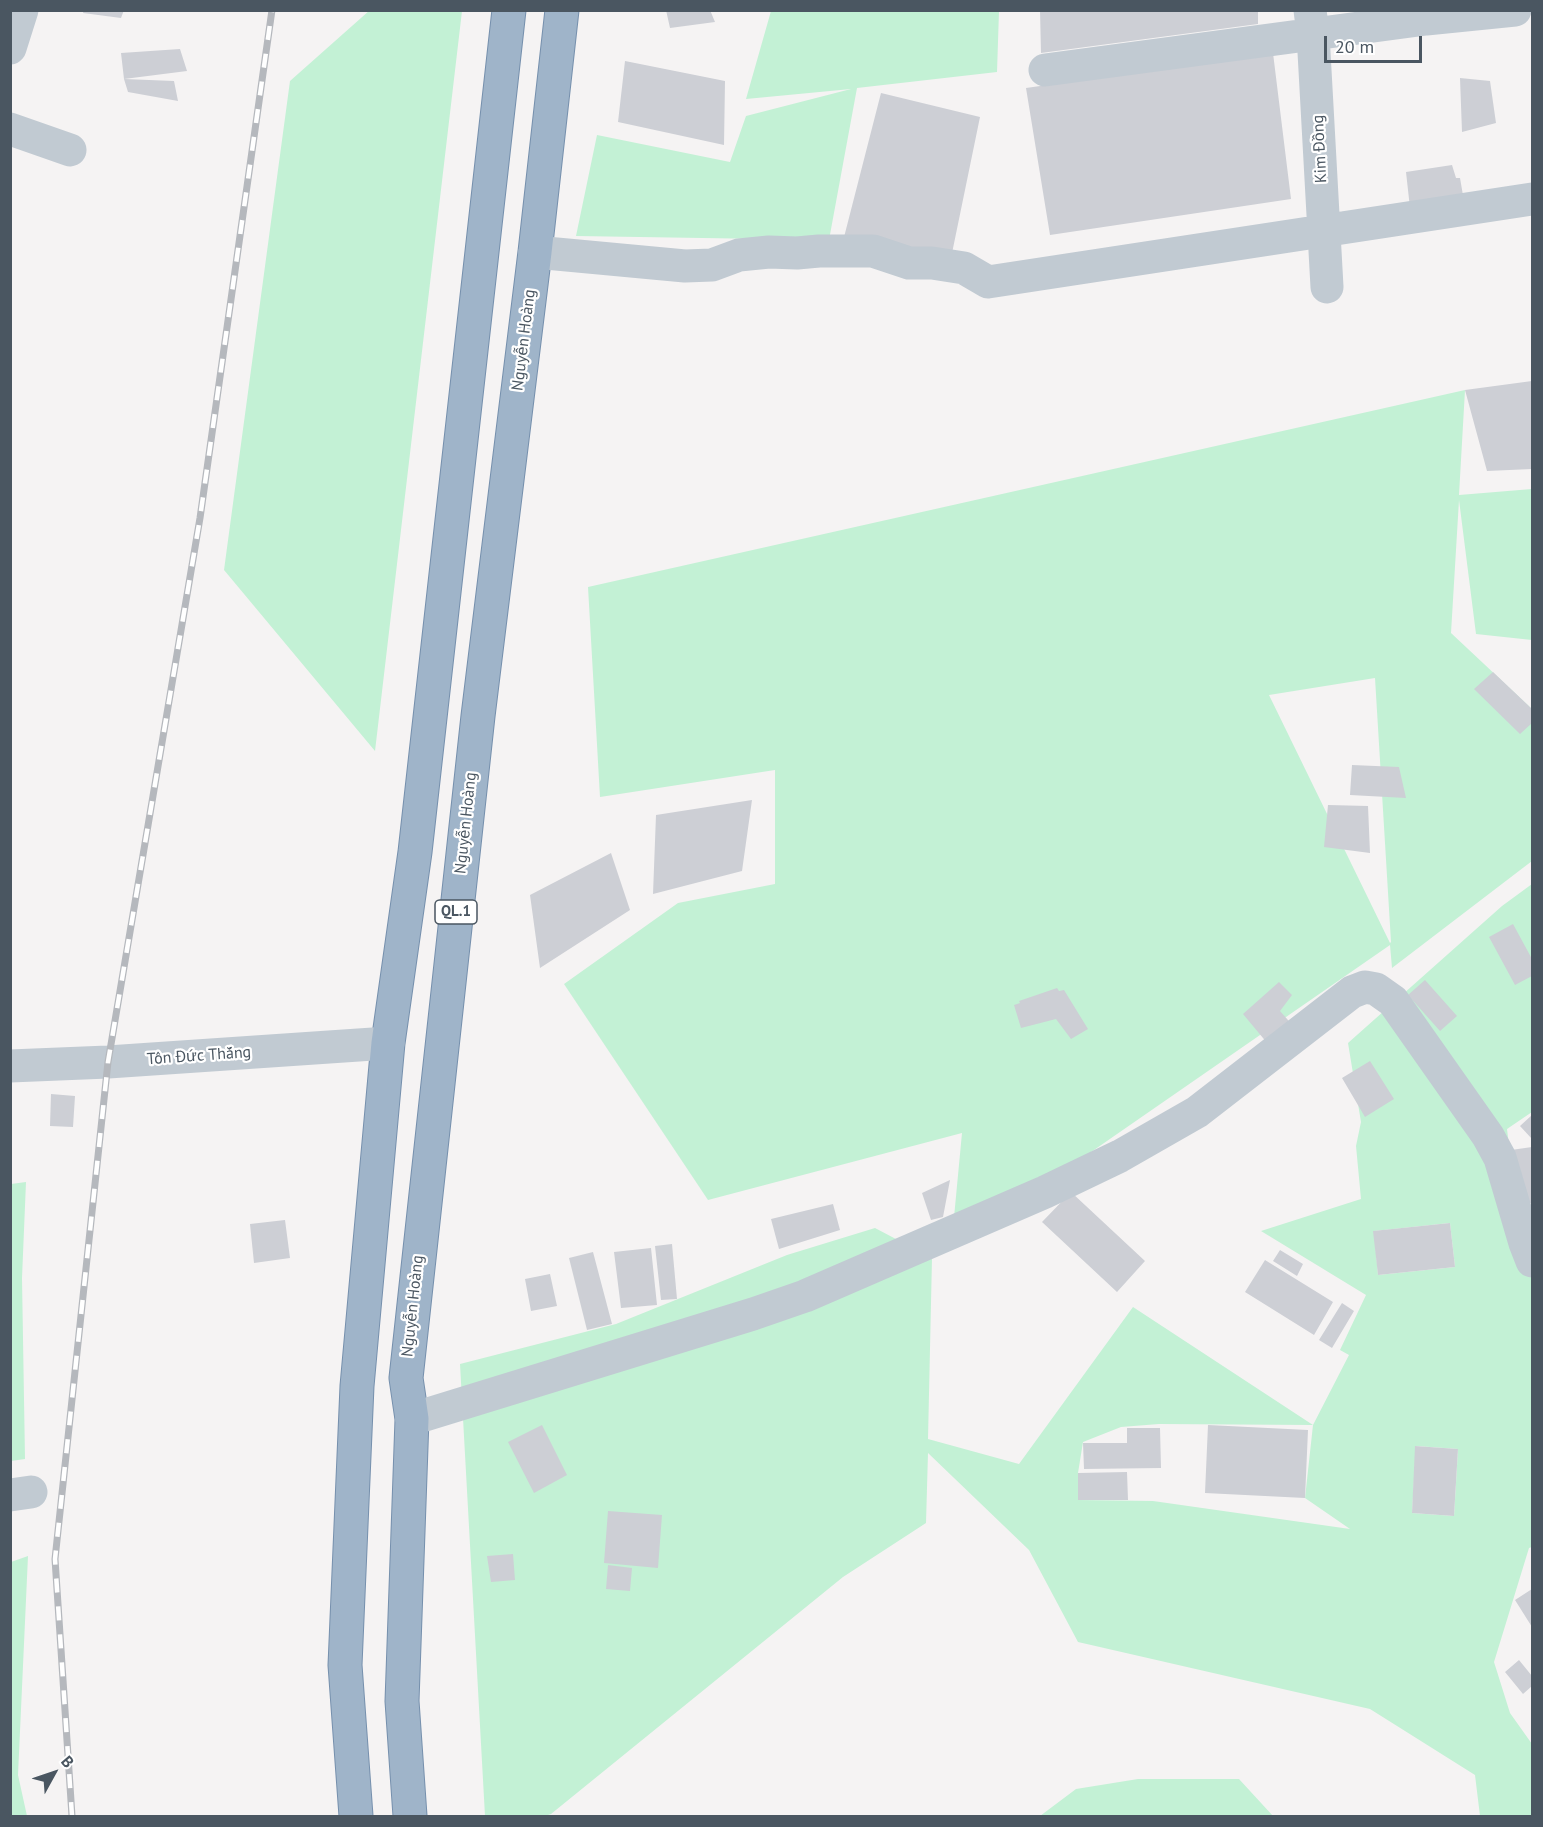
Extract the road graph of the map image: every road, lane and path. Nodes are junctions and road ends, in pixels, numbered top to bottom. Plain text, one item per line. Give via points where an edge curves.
1 (22, 10) edge
2 (509, 10) edge
3 (562, 10) edge
4 (1515, 10) edge
5 (1311, 22) edge
6 (10, 48) edge
7 (1045, 70) dead end
8 (10, 129) edge
9 (70, 150) dead end
10 (1533, 199) edge
11 (1325, 230) junction
12 (535, 252) junction
13 (1327, 287) dead end
14 (388, 1043) junction
15 (10, 1066) edge
16 (1533, 1261) edge
17 (412, 1419) junction
18 (356, 1816) edge
19 (410, 1816) edge

1 - 6 street
2 - 14 highway via 415,852
3 - 12 highway, Nguyễn Hoàng / QL.1
4 - 5 street via 1426,19
5 - 7 street
5 - 11 street, Kim Đồng
8 - 9 street
10 - 11 street
11 - 12 street via 988,282 964,268 909,263 873,251 769,252 739,255 712,265 685,266
11 - 13 street, Kim Đồng
12 - 17 highway, Nguyễn Hoàng / QL.1 via 478,716 407,1366
14 - 15 street, Tôn Đức Thắng
14 - 18 highway via 357,1386 345,1653
16 - 17 street via 1500,1158 1488,1136 1393,1001 1376,989 1365,987 1197,1113 1045,1192 805,1296
17 - 19 highway, Nguyễn Hoàng / QL.1 via 402,1701

